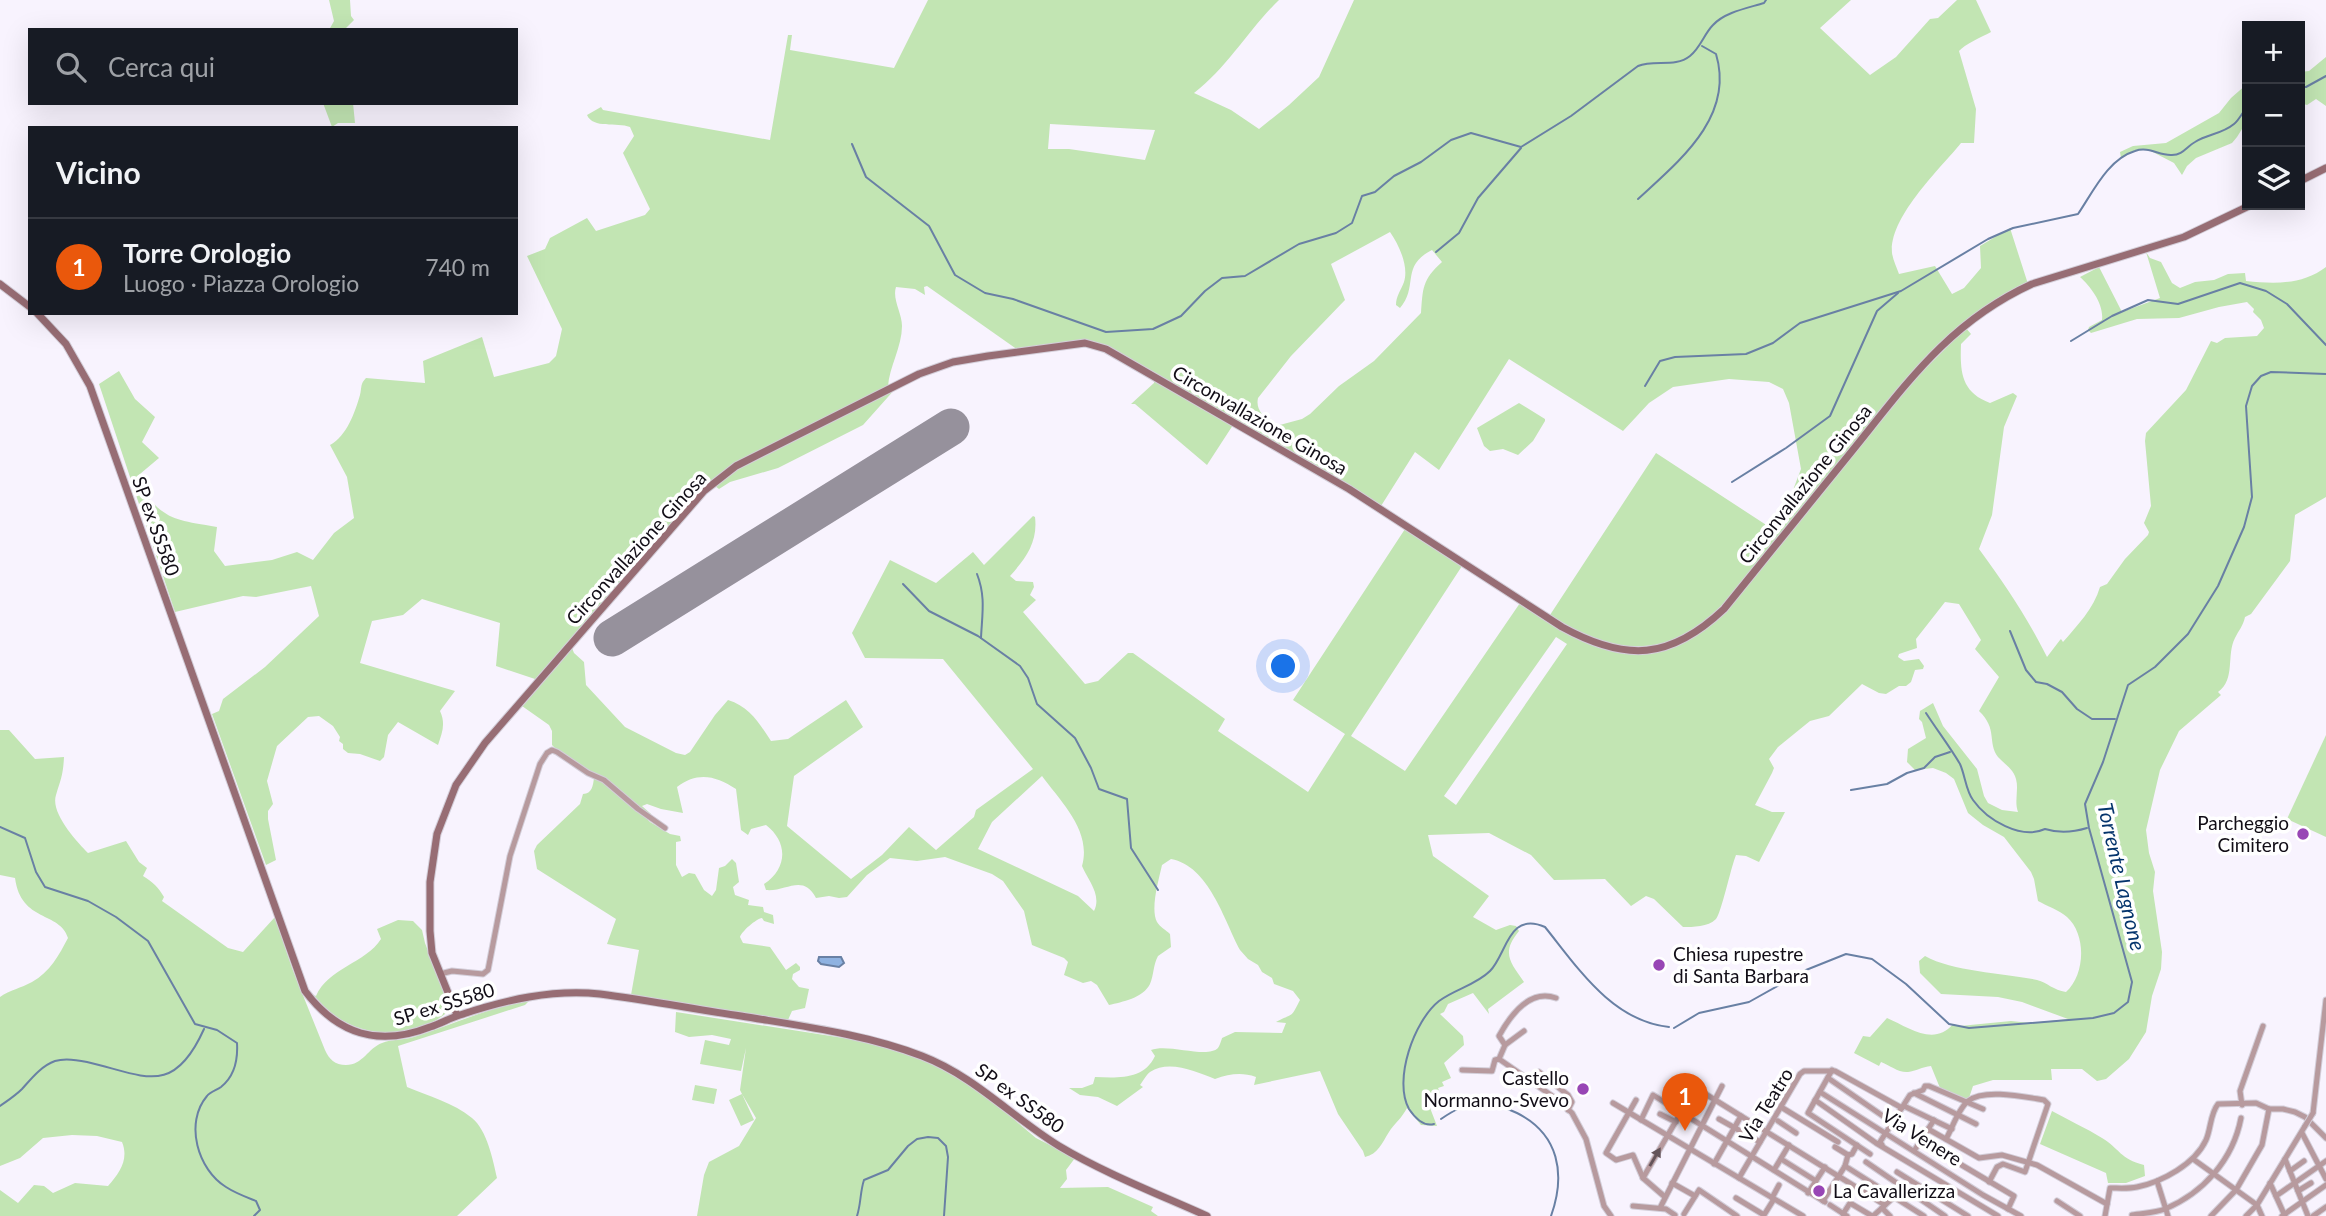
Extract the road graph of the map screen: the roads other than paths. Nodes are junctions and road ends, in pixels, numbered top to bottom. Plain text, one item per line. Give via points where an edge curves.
1 (2326, 168) edge
2 (2305, 178) edge
3 (2242, 209) edge
4 (0, 284) edge
5 (28, 305) edge
6 (39, 315) edge
7 (666, 828) dead end
8 (440, 974) junction
9 (1556, 998) dead end
10 (2326, 1000) edge
11 (457, 1016) junction
12 (2263, 1026) dead end
13 (1524, 1031) dead end
14 (2324, 1034) edge
15 (1505, 1045) junction
16 (1499, 1059) junction
17 (1462, 1070) dead end
18 (1832, 1070) junction
19 (1539, 1072) dead end
20 (1828, 1078) junction
21 (1690, 1084) dead end
22 (1722, 1086) dead end
23 (1699, 1090) dead end
24 (1820, 1092) junction
25 (1914, 1093) junction
26 (1691, 1095) dead end
27 (1636, 1100) dead end
28 (1715, 1100) junction
29 (1815, 1100) junction
30 (1967, 1102) junction
31 (1613, 1103) dead end
32 (1670, 1104) junction
33 (2242, 1105) junction
34 (1781, 1107) junction
35 (1903, 1107) junction
36 (1983, 1109) dead end
37 (2269, 1109) junction
38 (1568, 1110) junction
39 (1628, 1112) junction
40 (1682, 1112) junction
41 (1660, 1114) dead end
42 (1959, 1115) junction
43 (1741, 1116) junction
44 (2241, 1118) dead end
45 (1719, 1119) dead end
46 (1641, 1120) junction
47 (1934, 1120) junction
48 (1778, 1121) dead end
49 (1676, 1122) junction
50 (1893, 1123) junction
51 (1702, 1124) junction
52 (1976, 1124) dead end
53 (1735, 1128) junction
54 (1928, 1129) junction
55 (1952, 1129) junction
56 (1767, 1131) junction
57 (1796, 1133) dead end
58 (1886, 1133) junction
59 (2302, 1133) junction
60 (1667, 1136) junction
61 (2326, 1138) edge
62 (1945, 1139) junction
63 (1728, 1140) junction
64 (1921, 1141) junction
65 (1760, 1142) junction
66 (1789, 1145) junction
67 (1857, 1145) junction
68 (1690, 1149) junction
69 (1885, 1149) junction
70 (1914, 1151) junction
71 (1938, 1151) junction
72 (1870, 1154) dead end
73 (1848, 1155) junction
74 (1753, 1156) junction
75 (1781, 1159) junction
76 (2193, 1159) junction
77 (2285, 1159) junction
78 (2304, 1161) dead end
79 (2326, 1161) edge
80 (1866, 1162) dead end
81 (1932, 1162) junction
82 (2029, 1162) junction
83 (1714, 1164) junction
84 (1845, 1166) junction
85 (2319, 1166) junction
86 (1825, 1167) junction
87 (1774, 1170) junction
88 (2290, 1171) junction
89 (1897, 1172) dead end
90 (2213, 1174) junction
91 (1839, 1175) junction
92 (1643, 1178) junction
93 (1740, 1178) junction
94 (1816, 1181) junction
95 (2157, 1181) junction
96 (1989, 1182) junction
97 (2295, 1182) junction
98 (2326, 1182) edge
99 (1672, 1183) junction
100 (2311, 1183) dead end
101 (2270, 1184) junction
102 (1779, 1185) dead end
103 (1830, 1190) junction
104 (2236, 1190) junction
105 (2298, 1191) junction
106 (1697, 1193) junction
107 (1808, 1193) junction
108 (1912, 1193) junction
109 (1838, 1195) dead end
110 (2276, 1196) junction
111 (1665, 1197) junction
112 (1894, 1197) junction
113 (1737, 1198) dead end
114 (1773, 1199) junction
115 (2057, 1201) dead end
116 (1826, 1202) junction
117 (1903, 1202) junction
118 (2302, 1202) junction
119 (2107, 1204) junction
120 (2257, 1205) junction
121 (1633, 1206) dead end
122 (1884, 1206) junction
123 (2326, 1207) edge
124 (1660, 1208) junction
125 (2166, 1208) junction
126 (2008, 1209) junction
127 (1843, 1214) edge
128 (1679, 1215) edge
129 (1764, 1215) edge
130 (2132, 1215) edge
131 (1207, 1216) edge
132 (1611, 1216) edge
133 (1737, 1216) edge
134 (1801, 1216) edge
135 (1872, 1216) edge
136 (1890, 1216) edge
137 (1924, 1216) edge
138 (1945, 1216) edge
139 (1968, 1216) edge
140 (1998, 1216) edge
141 (2021, 1216) edge
142 (2080, 1216) edge
143 (2105, 1216) edge
144 (2168, 1216) edge
145 (2211, 1216) edge
146 (2246, 1216) edge
147 (2262, 1216) edge
148 (2283, 1216) edge
149 (2310, 1216) edge

1 - 2 main road
3 - 8 main road, Circonvallazione Ginosa via 2184,237 2032,284 1967,323 1913,377 1724,609 1687,639 1661,648 1616,650 1589,642 1349,489 1106,349 1085,343 1025,351 953,362 919,374 736,467 704,491 485,743 456,785 437,834 429,916 432,953
4 - 5 main road
6 - 11 main road, SP ex SS580 via 66,344 90,386 305,991 326,1017 342,1027 379,1037 410,1034
7 - 8 street via 604,780 557,752 547,752 510,856 488,970 483,974
8 - 11 main road, Circonvallazione Ginosa
9 - 15 street via 1528,1000 1499,1036
10 - 14 street
11 - 131 main road, SP ex SS580 via 517,998 598,994 876,1042 923,1056 960,1074 1061,1147
12 - 33 street via 2240,1091
13 - 15 street
14 - 59 street, bridge via 2312,1113
15 - 16 street
16 - 17 street via 1492,1071
16 - 38 street
18 - 20 street
18 - 34 street, Via Teatro via 1800,1073
18 - 35 street
19 - 38 street via 1568,1095 1572,1102
20 - 24 street
20 - 50 street
21 - 32 street via 1678,1091
22 - 28 street
23 - 28 street
24 - 29 street
24 - 58 street, Via Venere
25 - 30 street via 1929,1086
25 - 35 street
25 - 42 street
26 - 40 street
27 - 39 street
28 - 43 street
28 - 51 street
29 - 67 street via 1808,1113
29 - 69 street
30 - 36 street
30 - 42 street
30 - 82 street via 1996,1094 2044,1100 2048,1104
31 - 39 street
32 - 40 street
32 - 46 street via 1653,1095
33 - 37 street via 2256,1103
33 - 76 street via 2218,1104 2207,1138
34 - 56 street, Via Teatro
34 - 73 street
35 - 47 street
35 - 50 street
37 - 61 street via 2305,1116
37 - 104 street via 2262,1145
38 - 132 street via 1586,1139 1604,1206
39 - 46 street
39 - 92 street via 1606,1153 1616,1160 1633,1155
40 - 49 street
40 - 51 street
41 - 49 street
42 - 52 street
42 - 55 street
43 - 53 street
43 - 56 street
44 - 90 street via 2234,1145
45 - 53 street
46 - 60 street
47 - 54 street
47 - 55 street
48 - 57 street
49 - 60 street
50 - 58 street
51 - 63 street
51 - 68 street
53 - 63 street
53 - 65 street
54 - 62 street
54 - 64 street
55 - 62 street
56 - 65 street, Via Teatro
56 - 66 street
58 - 69 street via 1880,1142
58 - 70 street, Via Venere
59 - 77 street
59 - 85 street
60 - 68 street
92 -> 60 street
62 - 82 street via 1979,1158 2002,1155
63 - 74 street
63 - 83 street
64 - 70 street
64 - 71 street
65 - 74 street, Via Teatro
66 - 75 street
66 - 86 street
67 - 72 street
67 - 73 street
68 - 83 street
68 - 99 street
69 - 140 street
70 - 81 street, Via Venere
71 - 81 street
71 - 96 street
73 - 84 street
74 - 87 street
74 - 93 street, Via Teatro
75 - 87 street
75 - 94 street
76 - 90 street
76 - 95 street
77 - 88 street
77 - 101 street
78 - 88 street
79 - 85 street
80 - 108 street
81 - 126 street, Via Venere
82 - 96 street via 2025,1172 2003,1164
82 - 119 street
83 - 93 street
84 - 91 street
84 - 112 street
85 - 97 street
85 - 98 street
86 - 91 street
86 - 94 street
87 - 107 street
88 - 97 street
89 - 139 street
90 - 104 street
90 - 125 street via 2199,1190
91 - 103 street
91 - 122 street
92 - 111 street
93 - 114 street
94 - 107 street
95 - 119 street via 2110,1188
95 - 125 street
96 - 126 street via 2014,1196
97 - 105 street
97 - 110 street
98 - 118 street
99 - 106 street
99 - 111 street
100 - 105 street
101 - 110 street
101 - 120 street
102 - 114 street
103 - 109 street
103 - 116 street
104 - 120 street
104 - 145 street
105 - 118 street
106 - 128 street
106 - 133 street
107 - 116 street
108 - 117 street
108 - 138 street
110 - 148 street
111 - 124 street
112 - 117 street
112 - 122 street
113 - 129 street
114 - 129 street
114 - 134 street
115 - 142 street
116 - 127 street
117 - 137 street
118 - 148 street
118 - 149 street
119 - 143 street
120 - 146 street
120 - 147 street
121 - 124 street
122 - 135 street
122 - 136 street
123 - 149 street
124 - 128 street
125 - 130 street
125 - 144 street
126 - 141 street, Via Venere
127 - 135 street via 1850,1203

